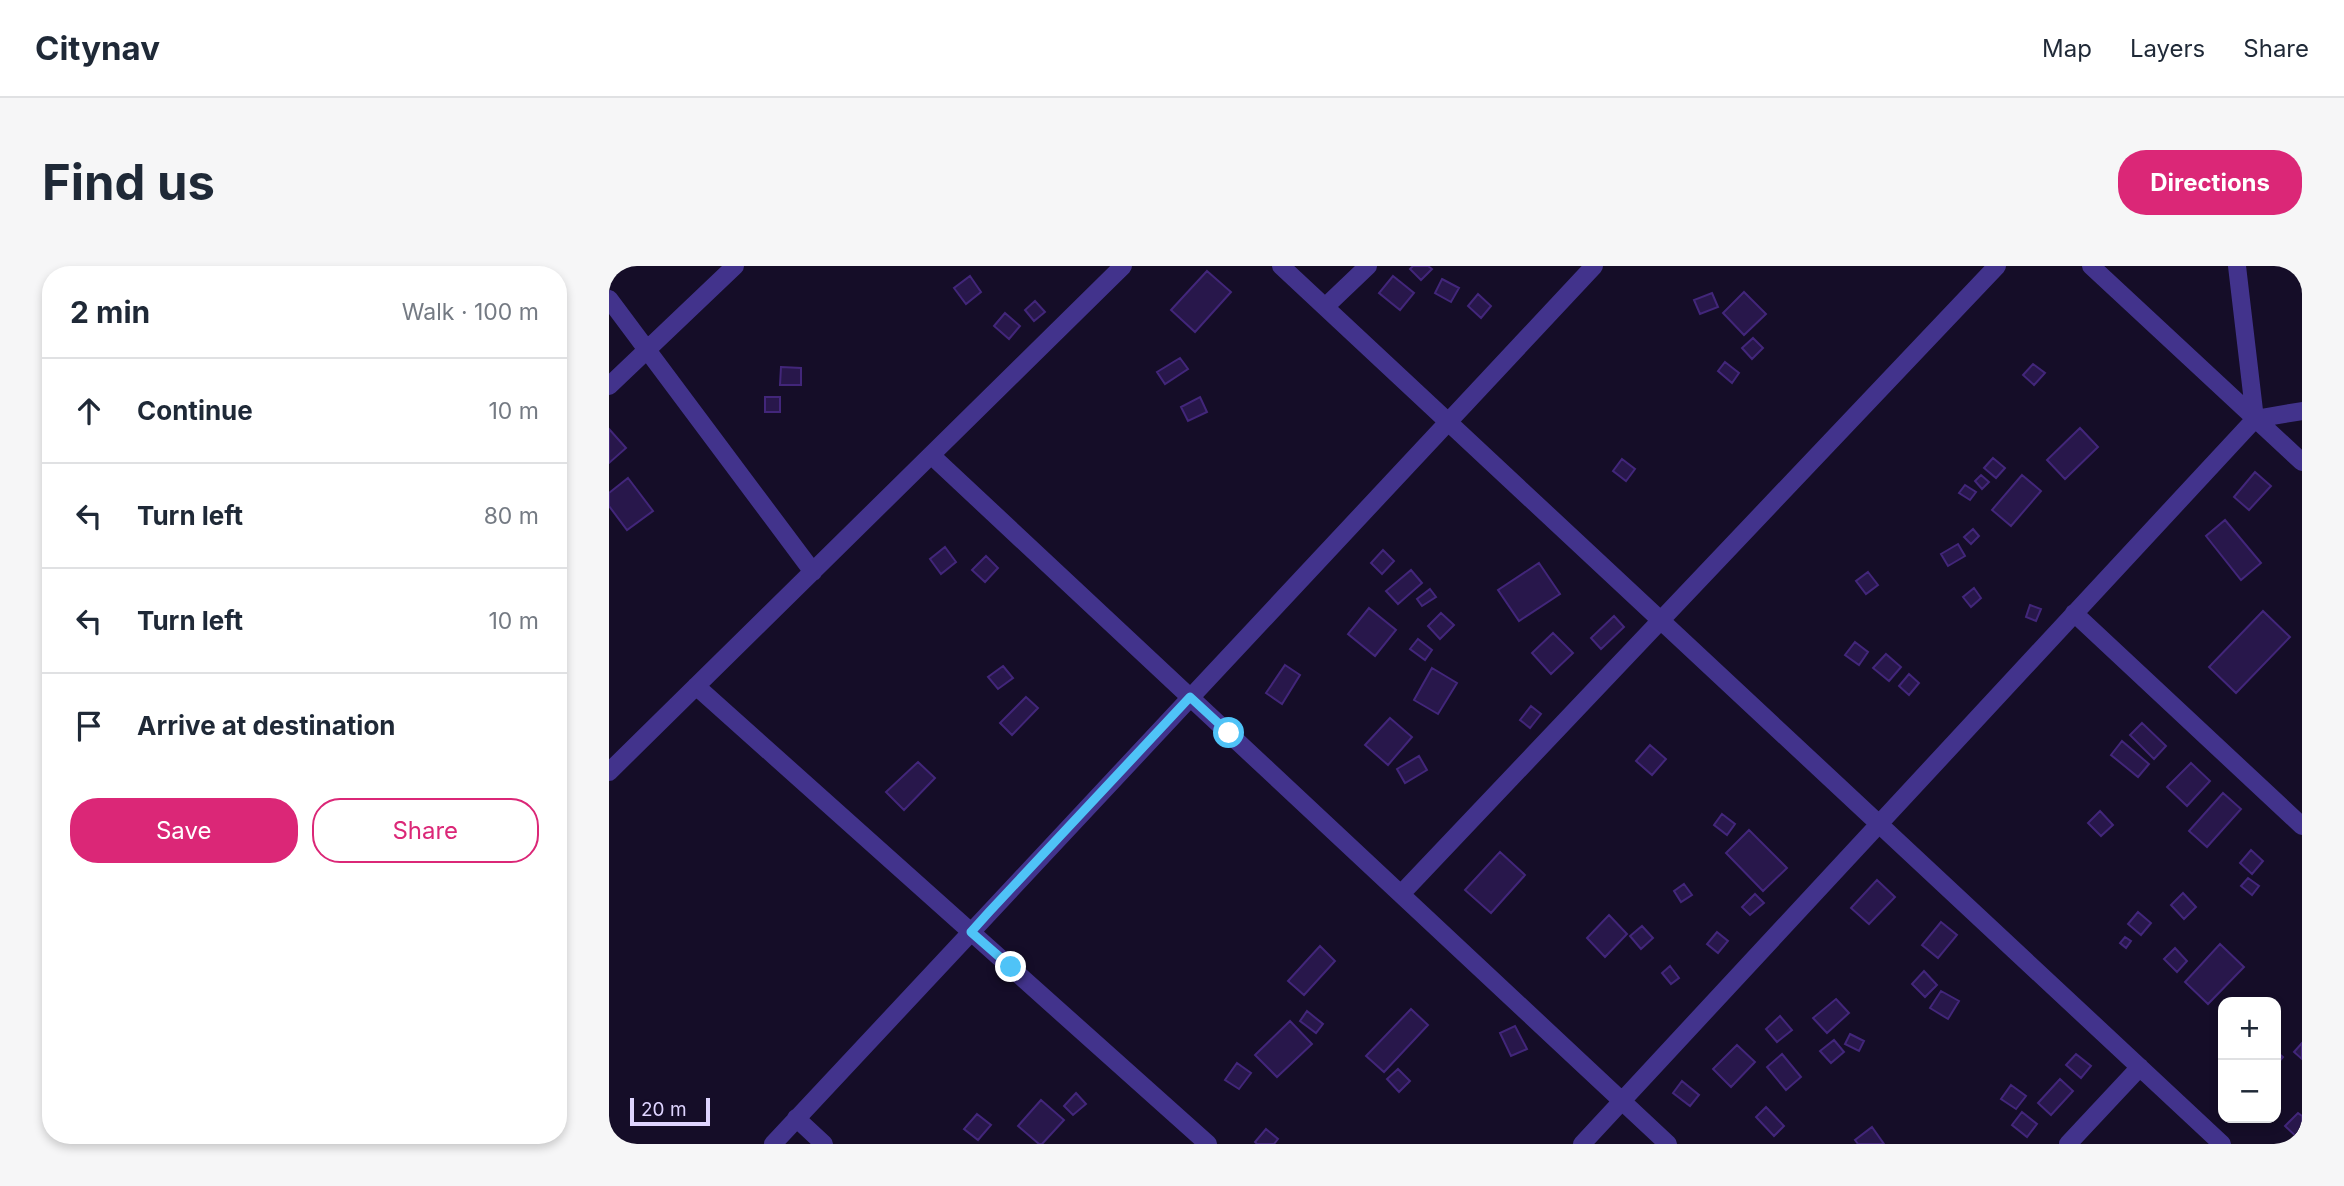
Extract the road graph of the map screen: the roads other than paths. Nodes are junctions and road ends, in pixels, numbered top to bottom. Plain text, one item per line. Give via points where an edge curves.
1 (735, 266) edge
2 (1123, 266) edge
3 (1281, 266) edge
4 (1368, 266) edge
5 (1594, 266) edge
6 (1997, 266) edge
7 (2091, 266) edge
8 (2237, 266) edge
9 (609, 299) edge
10 (1325, 307) junction
11 (647, 350) junction
12 (609, 386) edge
13 (2302, 411) edge
14 (2255, 419) junction
15 (1448, 422) junction
16 (931, 455) junction
17 (2302, 462) edge
18 (813, 572) junction
19 (2074, 613) junction
20 (1661, 621) junction
21 (696, 686) junction
22 (1190, 697) junction
23 (609, 772) edge
24 (1879, 824) junction
25 (2302, 826) edge
26 (1401, 894) junction
27 (971, 932) junction
28 (2140, 1067) junction
29 (1622, 1101) junction
30 (796, 1118) junction
31 (773, 1144) edge
32 (824, 1144) edge
33 (1208, 1144) edge
34 (1582, 1144) edge
35 (1668, 1144) edge
36 (2068, 1144) edge
37 (2222, 1144) edge

1 - 11 street
2 - 16 street
3 - 10 street
4 - 10 street
5 - 15 street
6 - 20 street
7 - 14 street
8 - 14 street
9 - 11 street
10 - 15 street
11 - 12 street
11 - 18 street
13 - 14 street
14 - 17 street
14 - 19 street
15 - 20 street
15 - 22 street
16 - 18 street
16 - 22 street
18 - 21 street
19 - 24 street
19 - 25 street
20 - 24 street
20 - 26 street
21 - 23 street
21 - 27 street
22 - 26 street
22 - 27 street
24 - 28 street
24 - 29 street
26 - 29 street
27 - 30 street
27 - 33 street
28 - 36 street
28 - 37 street
29 - 34 street
29 - 35 street
30 - 31 street
30 - 32 street

